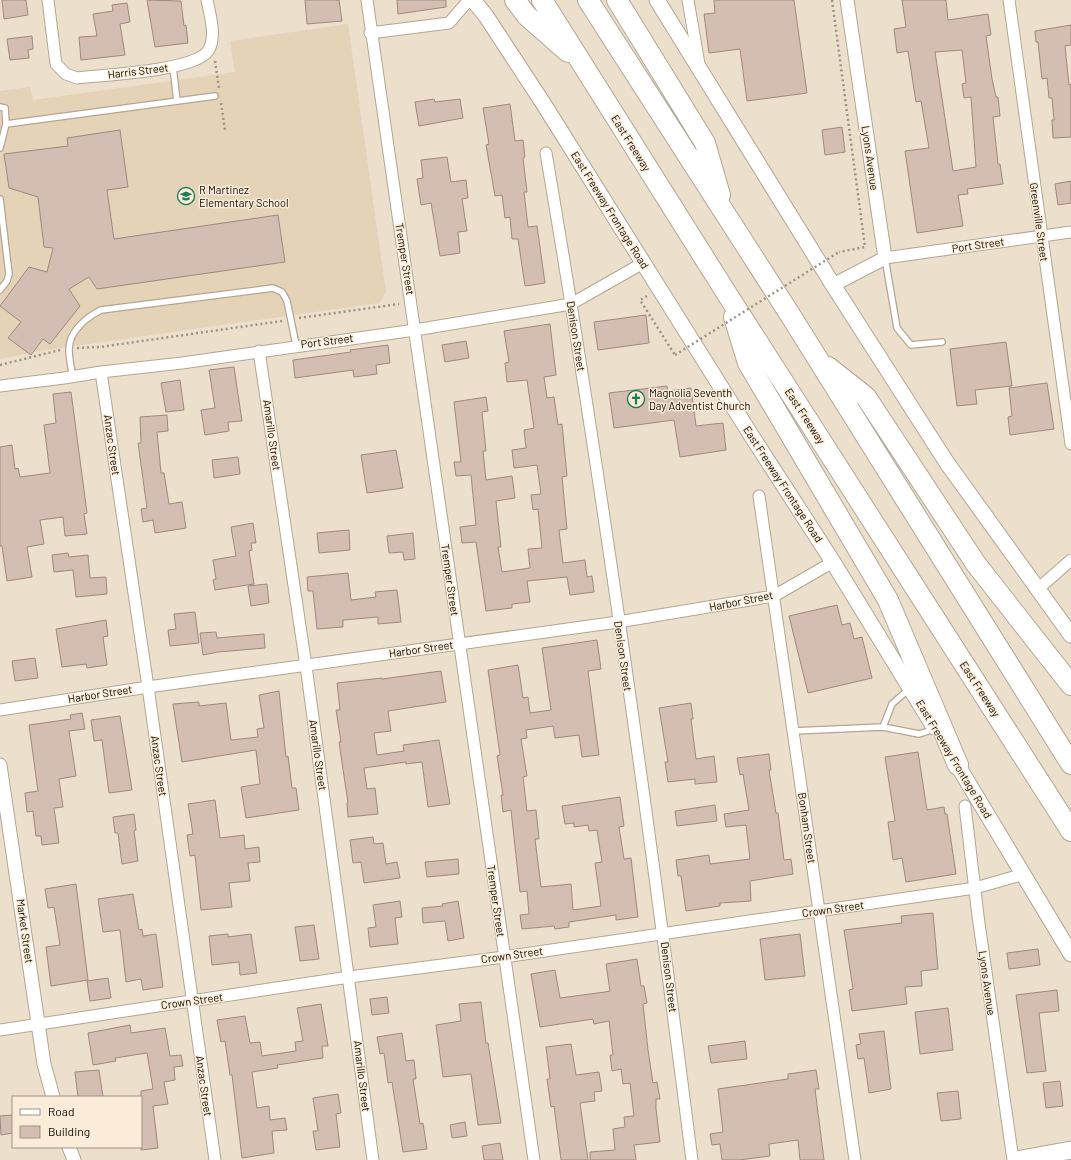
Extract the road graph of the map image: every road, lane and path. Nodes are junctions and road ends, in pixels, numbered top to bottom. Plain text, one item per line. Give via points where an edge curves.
1 (48, 0) edge
2 (207, 0) edge
3 (367, 0) edge
4 (469, 0) edge
5 (473, 0) edge
6 (515, 0) edge
7 (542, 0) edge
8 (588, 0) edge
9 (617, 0) edge
10 (657, 0) edge
11 (688, 0) edge
12 (832, 0) edge
13 (847, 0) edge
14 (1009, 0) edge
15 (370, 33) junction
16 (581, 64) junction
17 (173, 67) junction
18 (701, 73) junction
19 (215, 96) dead end
20 (177, 101) junction
21 (0, 108) edge
22 (6, 124) junction
23 (0, 148) edge
24 (546, 153) dead end
25 (0, 199) edge
26 (725, 215) junction
27 (1071, 232) edge
28 (1041, 236) junction
29 (885, 258) junction
30 (637, 266) junction
31 (833, 285) junction
32 (0, 290) edge
33 (727, 294) junction
34 (411, 302) junction
35 (572, 304) junction
36 (291, 320) junction
37 (415, 330) junction
38 (942, 342) dead end
39 (296, 345) junction
40 (69, 349) junction
41 (259, 351) junction
42 (817, 358) junction
43 (0, 365) edge
44 (101, 372) junction
45 (73, 377) junction
46 (0, 386) edge
47 (1071, 444) edge
48 (760, 496) dead end
49 (1071, 560) edge
50 (833, 562) junction
51 (1038, 589) junction
52 (774, 596) junction
53 (618, 622) junction
54 (1071, 634) edge
55 (459, 644) junction
56 (306, 666) junction
57 (1071, 685) edge
58 (148, 687) junction
59 (910, 688) junction
60 (0, 710) edge
61 (883, 727) junction
62 (935, 729) junction
63 (793, 731) junction
64 (1071, 764) edge
65 (0, 765) edge
66 (958, 765) junction
67 (965, 806) dead end
68 (1071, 831) edge
69 (1024, 874) junction
70 (974, 888) junction
71 (820, 911) junction
72 (663, 934) junction
73 (1071, 954) edge
74 (504, 956) junction
75 (349, 977) junction
76 (192, 1000) junction
77 (39, 1024) junction
78 (0, 1030) edge
79 (53, 1096) edge
80 (1071, 1146) edge
81 (69, 1148) edge
82 (1063, 1151) edge
83 (74, 1160) edge
84 (215, 1160) edge
85 (373, 1160) edge
86 (534, 1160) edge
87 (692, 1160) edge
88 (855, 1160) edge
89 (1012, 1160) edge
90 (1017, 1160) edge

1 - 17 street, Harris Street via 56,64 66,74 77,78
2 - 17 street, Harris Street via 213,37 208,51 194,61
3 - 15 street, Tremper Street
4 - 15 street via 449,23
5 - 30 main road, East Freeway Frontage Road via 539,97
6 - 16 highway via 527,16
7 - 16 highway, East Freeway
8 - 26 highway
9 - 26 highway via 705,143
10 - 18 main road
11 - 18 street
12 - 30 path, bridge via 865,247 839,252 675,355 640,300 647,296
13 - 29 street, Lyons Avenue
14 - 28 street, Greenville Street
15 - 34 street, Tremper Street
16 - 33 highway, East Freeway
17 - 20 lane
18 - 31 main road
19 - 20 lane
20 - 22 lane
21 - 22 lane via 5,108
22 - 23 lane
24 - 35 street, Denison Street
25 - 32 lane via 9,274
26 - 42 highway
27 - 28 street, Port Street
28 - 29 street, Port Street
28 - 47 street, Greenville Street
29 - 31 street
29 - 38 lane via 897,328 911,345
30 - 35 street, Port Street
30 - 50 main road, East Freeway Frontage Road
31 - 51 main road via 947,462
33 - 66 highway via 748,363 888,600
33 - 68 highway, East Freeway
34 - 36 path
34 - 37 street, Tremper Street
35 - 37 street, Port Street
35 - 53 street, Denison Street
36 - 39 lane
36 - 40 path via 100,347
36 - 40 lane via 285,297 282,292 273,288 101,310 88,317 71,337
37 - 39 street, Port Street
37 - 55 street, Tremper Street
39 - 41 street, Port Street
40 - 43 path via 53,350
40 - 45 lane
41 - 44 street, Port Street
41 - 56 street, Amarillo Street
42 - 57 highway via 866,397 976,564
42 - 64 highway
44 - 45 street, Port Street
44 - 58 street, Anzac Street
45 - 46 street, Port Street
48 - 52 street, Bonham Street
49 - 51 street
50 - 52 street, Harbor Street
50 - 59 main road, East Freeway Frontage Road
51 - 54 main road
52 - 53 street, Harbor Street
52 - 63 street, Bonham Street
53 - 55 street, Harbor Street
53 - 72 street, Denison Street
55 - 56 street, Harbor Street
55 - 74 street, Tremper Street
56 - 58 street, Harbor Street
56 - 75 street, Amarillo Street
58 - 60 street, Harbor Street
58 - 76 street, Anzac Street
59 - 61 lane via 892,704
59 - 62 main road, East Freeway Frontage Road
61 - 62 lane via 919,734
61 - 63 lane
62 - 66 main road, East Freeway Frontage Road
63 - 71 street, Bonham Street
65 - 77 street, Market Street
66 - 69 main road, East Freeway Frontage Road
67 - 70 street, Lyons Avenue
69 - 70 street, Crown Street
69 - 73 main road, East Freeway Frontage Road
70 - 71 street, Crown Street
70 - 89 street, Lyons Avenue
71 - 72 street, Crown Street
71 - 88 street, Bonham Street
72 - 74 street, Crown Street
72 - 87 street, Denison Street
74 - 75 street, Crown Street
74 - 86 street, Tremper Street
75 - 76 street, Crown Street
75 - 85 street, Amarillo Street
76 - 77 street, Crown Street
76 - 84 street, Anzac Street
77 - 78 street, Crown Street
77 - 79 street, Market Street via 44,1064
80 - 82 main road
81 - 83 street
82 - 90 main road

